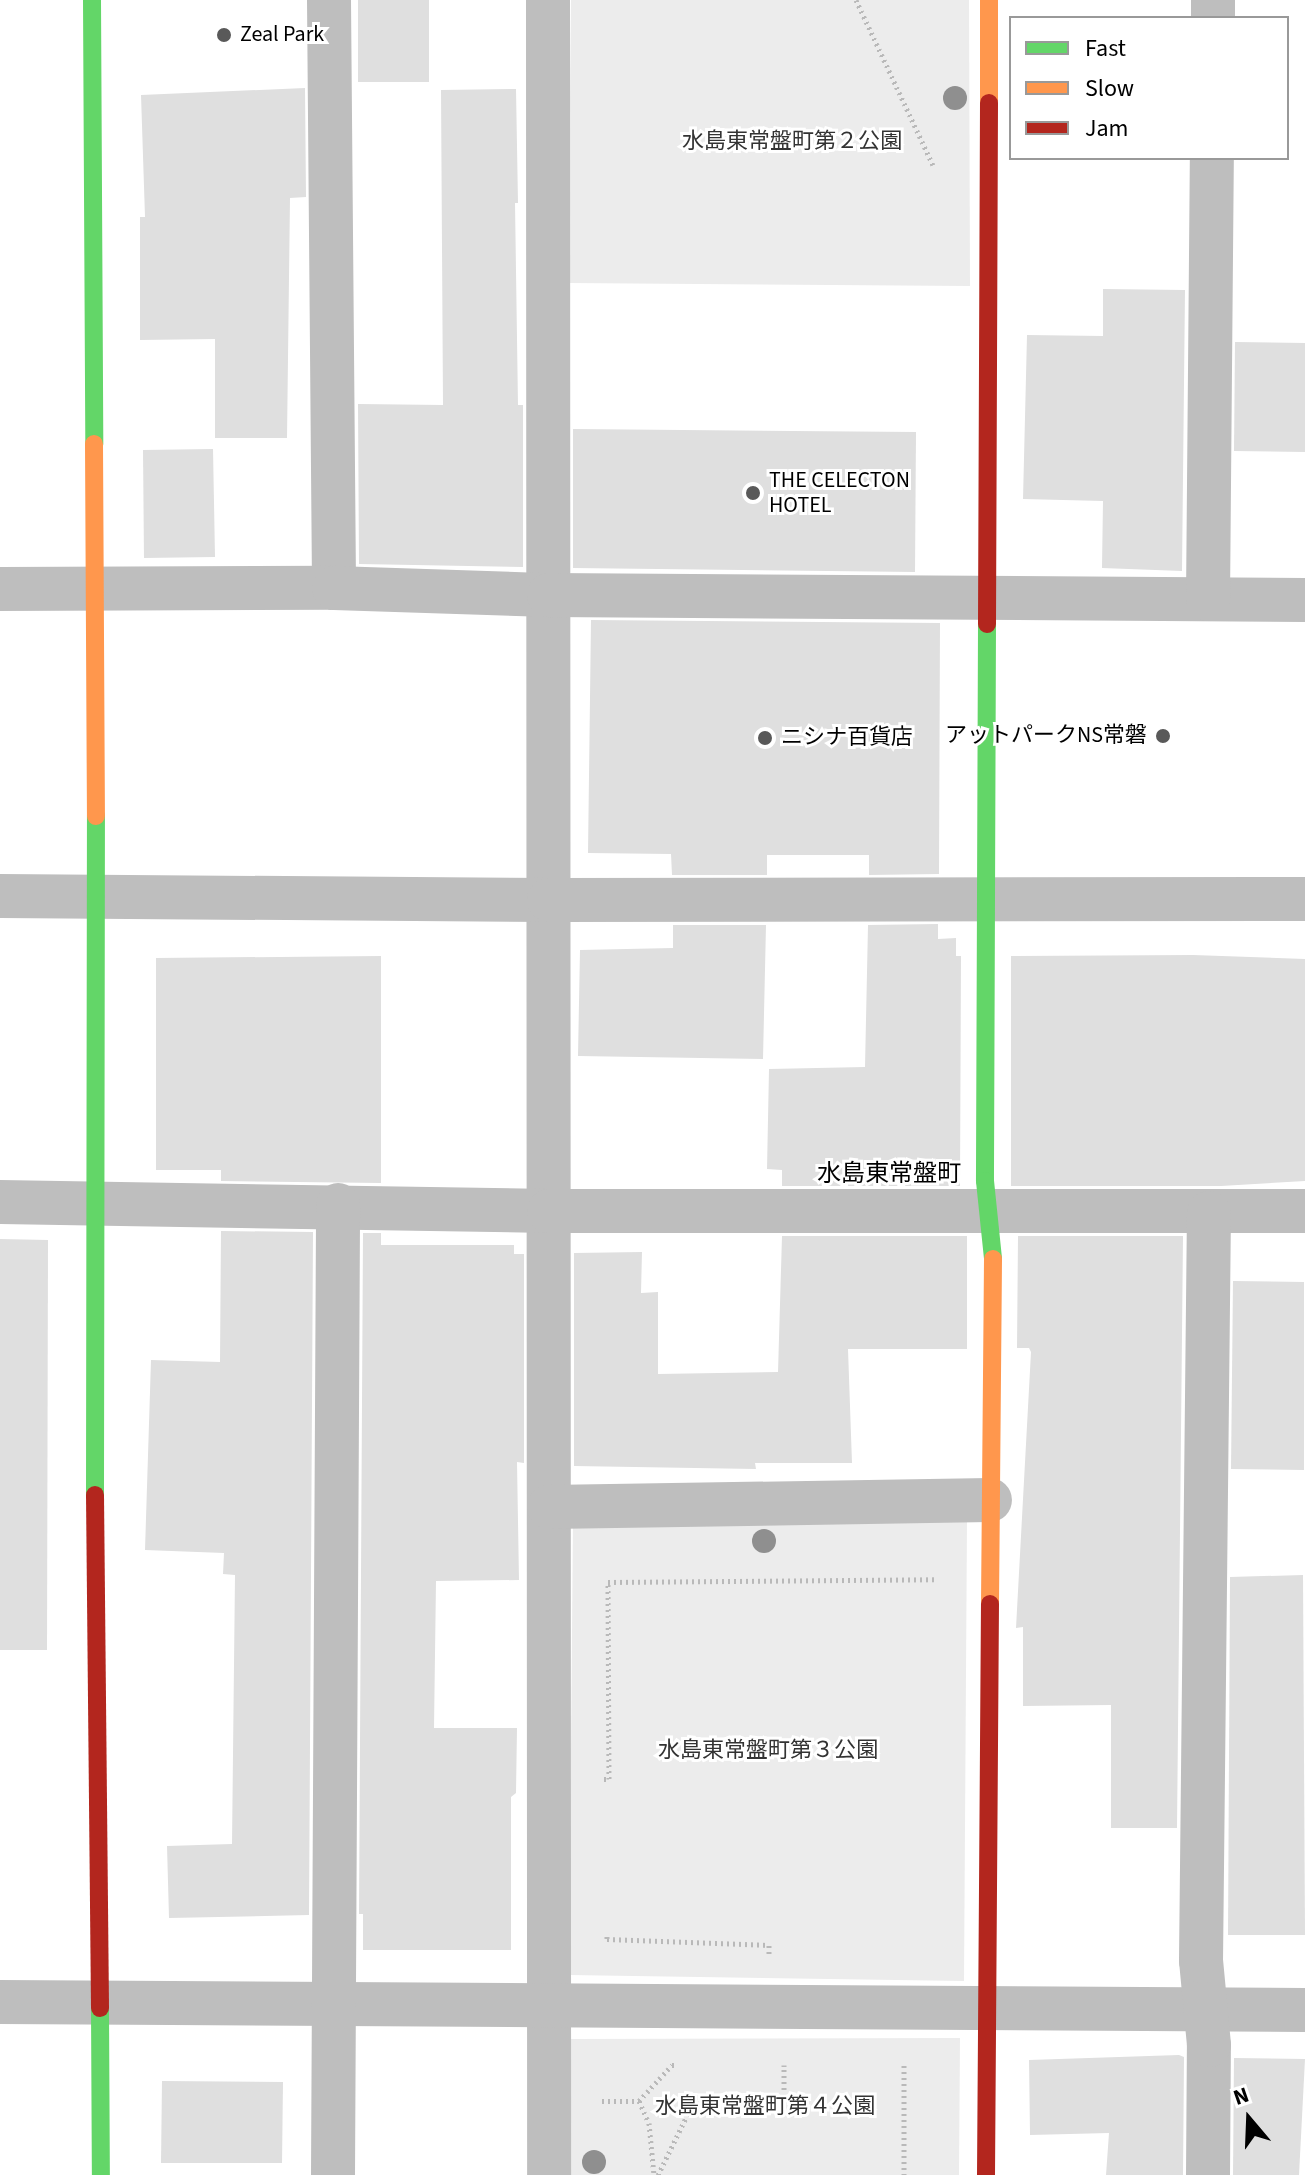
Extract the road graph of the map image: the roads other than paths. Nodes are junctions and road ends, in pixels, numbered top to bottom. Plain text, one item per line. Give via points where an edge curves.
1 (92, 0) edge
2 (329, 0) edge
3 (548, 0) edge
4 (989, 0) edge
5 (1212, 160) edge
6 (334, 588) junction
7 (0, 589) edge
8 (95, 589) junction
9 (549, 595) junction
10 (989, 597) junction
11 (1208, 599) junction
12 (1305, 600) edge
13 (0, 896) edge
14 (97, 897) junction
15 (1305, 899) edge
16 (549, 900) junction
17 (988, 900) junction
18 (0, 1202) edge
19 (93, 1203) junction
20 (338, 1205) junction
21 (549, 1211) junction
22 (989, 1211) junction
23 (1305, 1211) edge
24 (1209, 1213) junction
25 (990, 1500) junction
26 (549, 1507) junction
27 (0, 2002) edge
28 (99, 2002) junction
29 (334, 2004) junction
30 (549, 2005) junction
31 (987, 2008) junction
32 (1205, 2009) junction
33 (1305, 2010) edge
34 (101, 2175) edge
35 (333, 2175) edge
36 (549, 2175) edge
37 (986, 2175) edge
38 (1208, 2175) edge

1 - 8 street
2 - 6 street
3 - 9 street
4 - 10 street
5 - 11 street
6 - 8 street
6 - 9 street
7 - 8 street
8 - 14 street
9 - 10 street
9 - 16 street
10 - 11 street
10 - 17 street
11 - 12 street
13 - 14 street
14 - 16 street
14 - 19 street
15 - 17 street
16 - 17 street
16 - 21 street
17 - 22 street
18 - 19 street
19 - 20 street
19 - 28 street
20 - 21 street
20 - 29 street
21 - 22 street
21 - 26 street
22 - 24 street
22 - 25 street
23 - 24 street
24 - 32 street via 1201,1961
25 - 26 street
25 - 31 street
26 - 30 street
27 - 28 street
28 - 29 street
28 - 34 street
29 - 30 street
29 - 35 street
30 - 31 street
30 - 36 street
31 - 32 street
31 - 37 street
32 - 33 street
32 - 38 street

